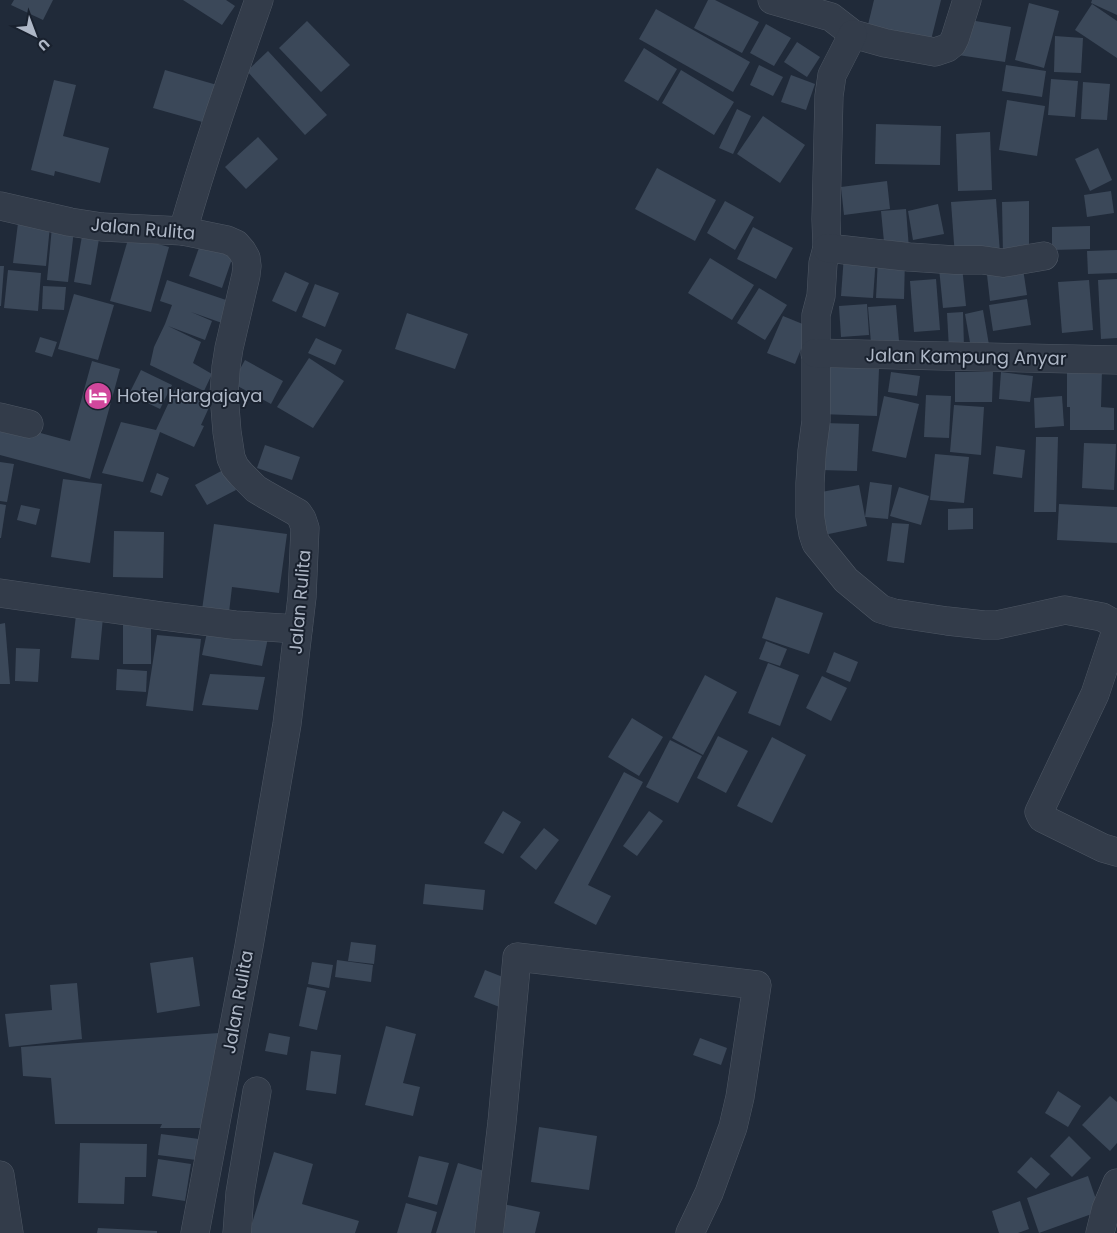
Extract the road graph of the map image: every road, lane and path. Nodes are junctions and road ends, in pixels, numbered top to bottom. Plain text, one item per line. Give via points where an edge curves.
1 (259, 0) edge
2 (772, 0) edge
3 (967, 0) edge
4 (853, 34) junction
5 (0, 206) edge
6 (183, 231) junction
7 (827, 248) junction
8 (1044, 256) dead end
9 (815, 353) junction
10 (1117, 360) edge
11 (0, 417) edge
12 (29, 424) dead end
13 (0, 593) edge
14 (298, 629) junction
15 (1117, 852) edge
16 (257, 1091) dead end
17 (0, 1175) edge
18 (1117, 1183) edge
19 (9, 1233) edge
20 (195, 1233) edge
21 (237, 1233) edge
22 (490, 1233) edge
23 (690, 1233) edge
24 (1100, 1233) edge

1 - 6 street
2 - 4 street via 831,17
3 - 4 street via 956,38 942,50 935,52
4 - 7 street via 832,75 829,96
5 - 6 street, Jalan Rulita via 102,227
6 - 14 street, Jalan Rulita via 227,240 236,244 246,258 246,275 228,348 224,394 226,432 231,458 241,474 256,489 289,507 302,519 305,536
7 - 8 street via 1003,263
7 - 9 street via 816,315
9 - 10 street, Jalan Kampung Anyar
9 - 15 street via 816,421 810,516 816,543 846,580 881,609 894,613 998,625 1065,610 1111,622 1114,634 1095,694 1039,812 1042,818
11 - 12 street
13 - 14 street via 235,625
14 - 20 street, Jalan Rulita via 277,785
16 - 21 street
17 - 19 street
18 - 24 street
22 - 23 street via 517,957 757,985 733,1128 710,1193

